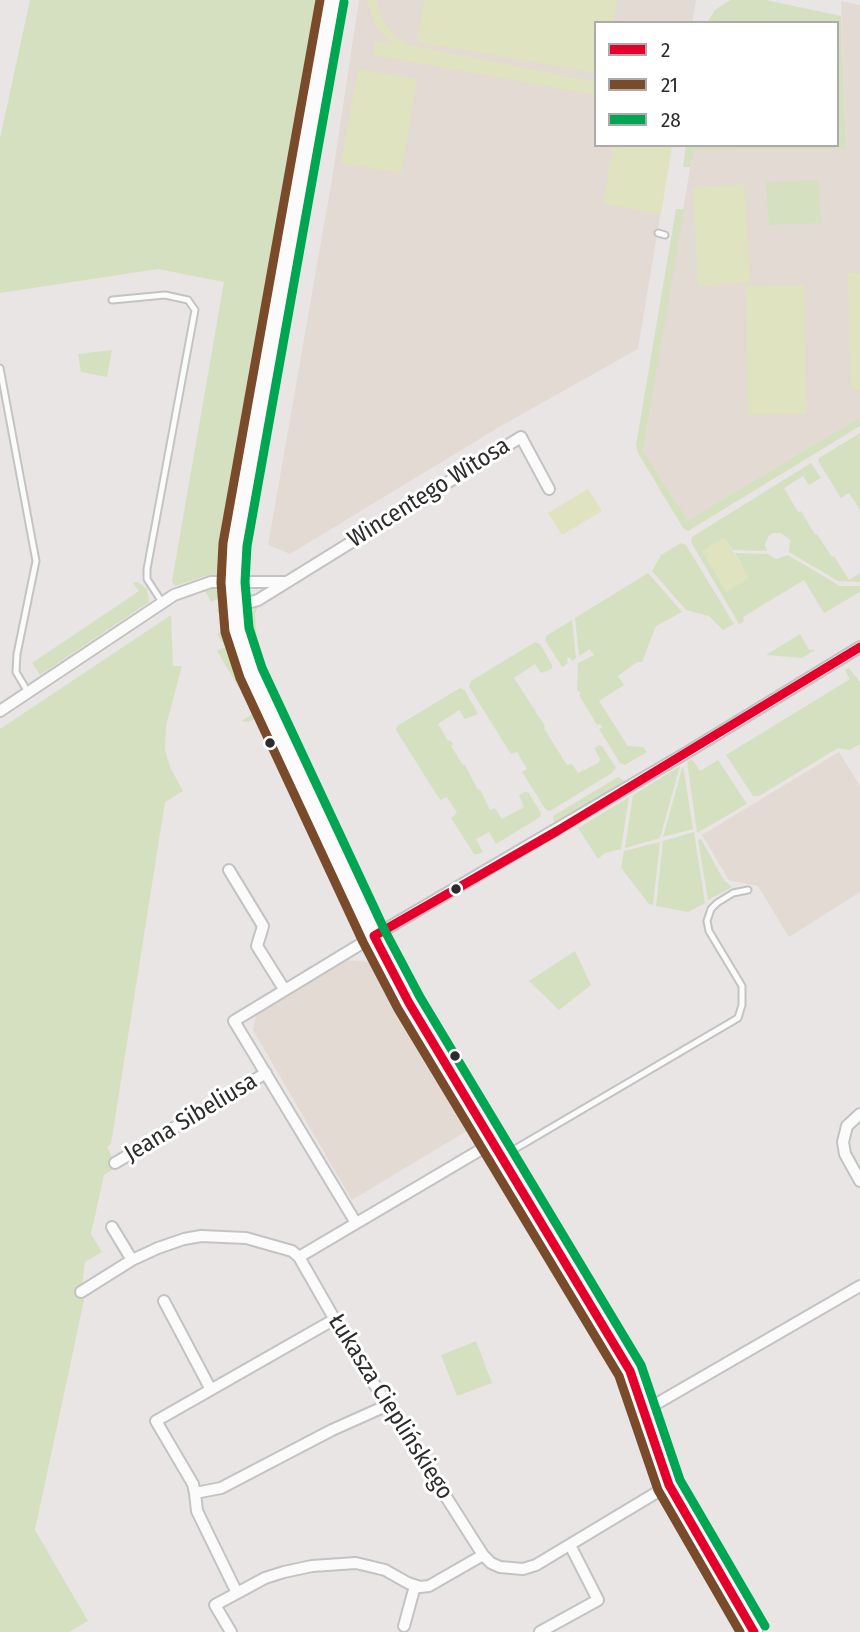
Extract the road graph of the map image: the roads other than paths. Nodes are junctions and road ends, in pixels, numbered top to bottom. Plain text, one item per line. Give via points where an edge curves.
1 (332, 0) edge
2 (658, 233) dead end
3 (665, 235) dead end
4 (112, 300) dead end
5 (0, 368) edge
6 (549, 489) dead end
7 (233, 582) junction
8 (288, 582) junction
9 (162, 601) junction
10 (234, 607) junction
11 (859, 651) edge
12 (28, 692) junction
13 (0, 711) edge
14 (229, 870) dead end
15 (748, 890) dead end
16 (374, 936) junction
17 (284, 989) junction
18 (266, 1073) junction
19 (860, 1114) edge
20 (496, 1150) junction
21 (115, 1163) dead end
22 (860, 1181) edge
23 (356, 1223) junction
24 (112, 1227) dead end
25 (299, 1257) junction
26 (132, 1260) junction
27 (860, 1286) edge
28 (81, 1292) dead end
29 (164, 1301) dead end
30 (335, 1319) junction
31 (210, 1388) junction
32 (388, 1405) junction
33 (644, 1410) junction
34 (668, 1485) junction
35 (195, 1493) junction
36 (570, 1545) junction
37 (484, 1555) junction
38 (415, 1586) junction
39 (237, 1592) junction
40 (404, 1626) dead end
41 (231, 1632) edge
42 (540, 1632) edge
43 (754, 1632) edge

1 - 7 street via 235,545
2 - 3 lane
4 - 9 lane via 165,295 188,300 195,307 147,569 147,579
5 - 12 lane via 36,561 16,672
6 - 8 street, Wincentego Witosa via 521,437
7 - 8 street
7 - 9 street via 211,582
7 - 10 street
8 - 10 street, Wincentego Witosa via 258,600
9 - 12 street
10 - 16 street via 251,673
11 - 16 street
12 - 13 street
14 - 17 street via 263,926 257,946
15 - 20 lane via 716,903 707,921 742,986 738,1018
16 - 17 street
16 - 20 street
17 - 18 street via 234,1021
18 - 21 street, Jeana Sibeliusa
18 - 23 street
19 - 22 street via 848,1126 843,1142
20 - 23 street
20 - 33 street via 630,1371
23 - 25 street
24 - 26 street
25 - 26 street via 260,1241 201,1236 170,1243
25 - 30 street, Łukasza Cieplińskiego
26 - 28 street
27 - 33 street
29 - 31 street
30 - 31 street
30 - 32 street, Łukasza Cieplińskiego
31 - 35 street via 156,1421
32 - 35 street via 221,1488
32 - 37 street, Łukasza Cieplińskiego
33 - 34 street
34 - 36 street
34 - 43 street
35 - 39 street via 197,1511
36 - 37 street via 523,1569 499,1567
36 - 42 street via 598,1600
37 - 38 street via 429,1586
38 - 39 street via 372,1565 340,1563 284,1572
38 - 40 street
39 - 41 street via 215,1605

